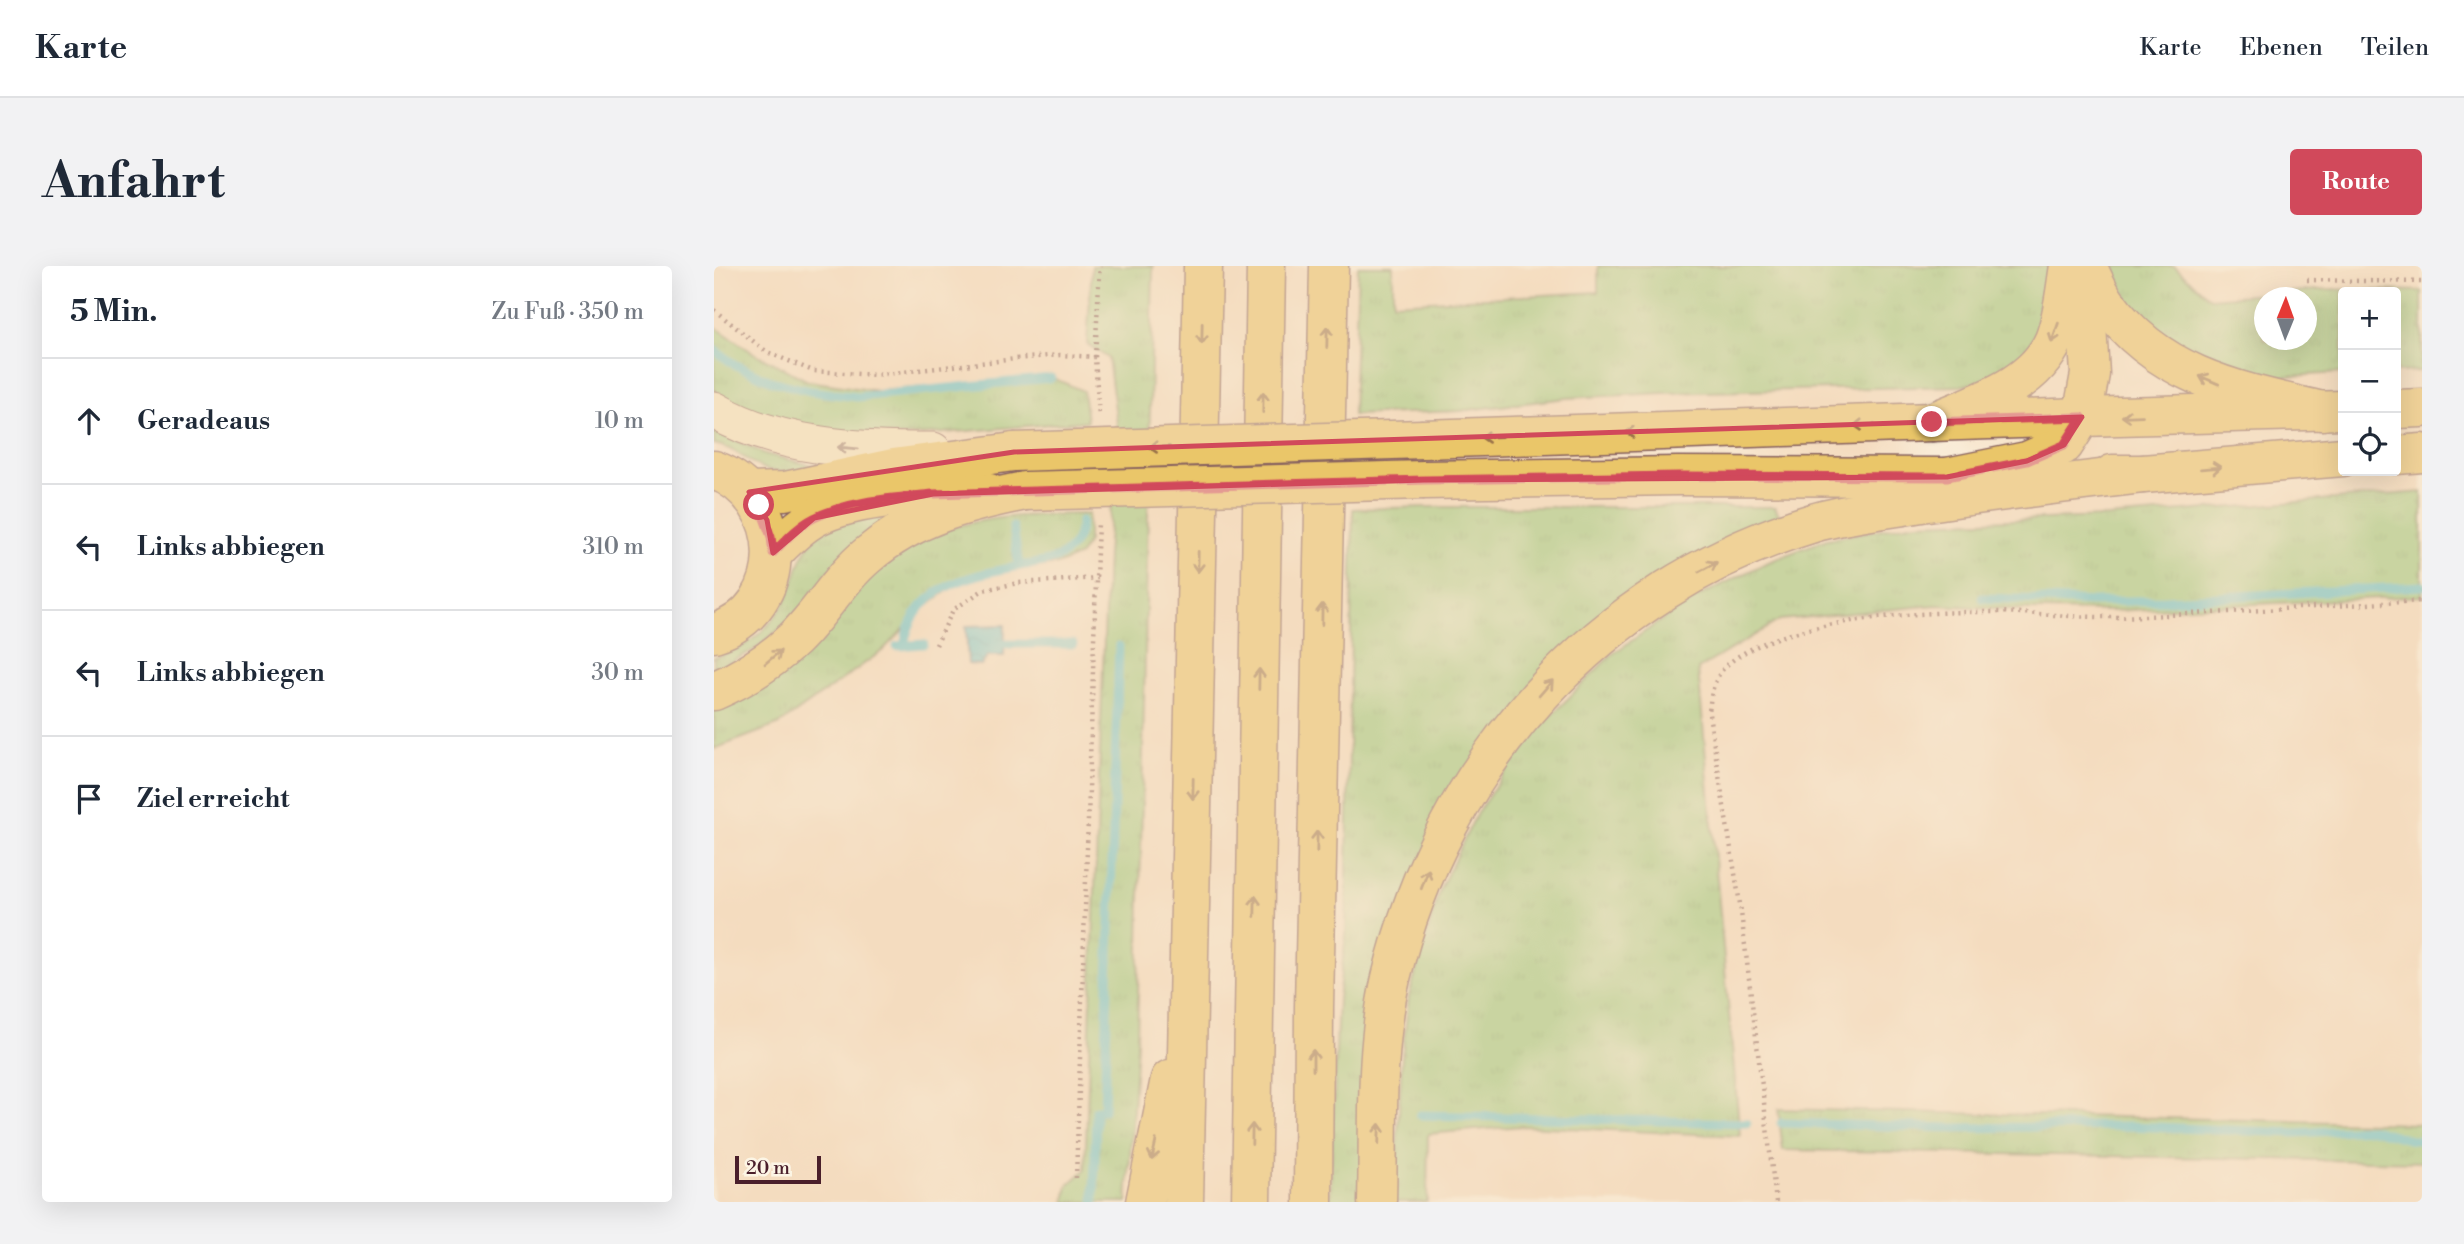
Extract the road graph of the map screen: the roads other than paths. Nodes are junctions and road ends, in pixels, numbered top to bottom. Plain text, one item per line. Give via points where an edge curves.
1 (1203, 266) edge
2 (1266, 266) edge
3 (1329, 266) edge
4 (2069, 266) edge
5 (2078, 266) edge
6 (2087, 266) edge
7 (2422, 408) edge
8 (2401, 409) edge
9 (714, 410) edge
10 (2333, 410) edge
11 (2082, 417) junction
12 (1932, 422) junction
13 (1014, 452) junction
14 (2422, 453) edge
15 (2401, 455) edge
16 (2338, 457) edge
17 (714, 470) edge
18 (2143, 474) junction
19 (1947, 477) junction
20 (1025, 491) junction
21 (749, 492) junction
22 (773, 553) junction
23 (714, 633) edge
24 (714, 691) edge
25 (1189, 988) junction
26 (1145, 1202) edge
27 (1184, 1202) edge
28 (1251, 1202) edge
29 (1313, 1202) edge
30 (1377, 1202) edge

1 -> 25 main road
28 -> 2 main road
29 -> 3 main road
4 -> 12 main road via 2054,340 2039,366 2003,391
5 - 11 main road via 2090,374
10 -> 6 main road via 2231,390 2181,368 2141,342 2106,303
7 - 8 main road
13 -> 9 main road via 833,447 774,435
10 -> 11 main road
11 - 12 main road
11 - 19 main road via 2064,445 2027,461
12 -> 13 main road, bridge
13 - 21 main road via 893,468 785,491
14 - 15 main road
18 -> 16 main road
17 - 21 main road
18 - 19 main road
30 -> 18 main road via 1384,1020 1401,943 1446,828 1474,779 1552,681 1649,601 1714,563 1814,523 1965,496
19 - 20 main road, bridge via 1678,476
20 - 22 main road via 933,494 848,507 814,518
24 -> 20 main road via 761,667 795,638 842,580 870,554 941,511
21 - 22 main road via 767,520
22 - 23 main road via 758,600 734,624
25 -> 26 main road
25 - 27 main road

